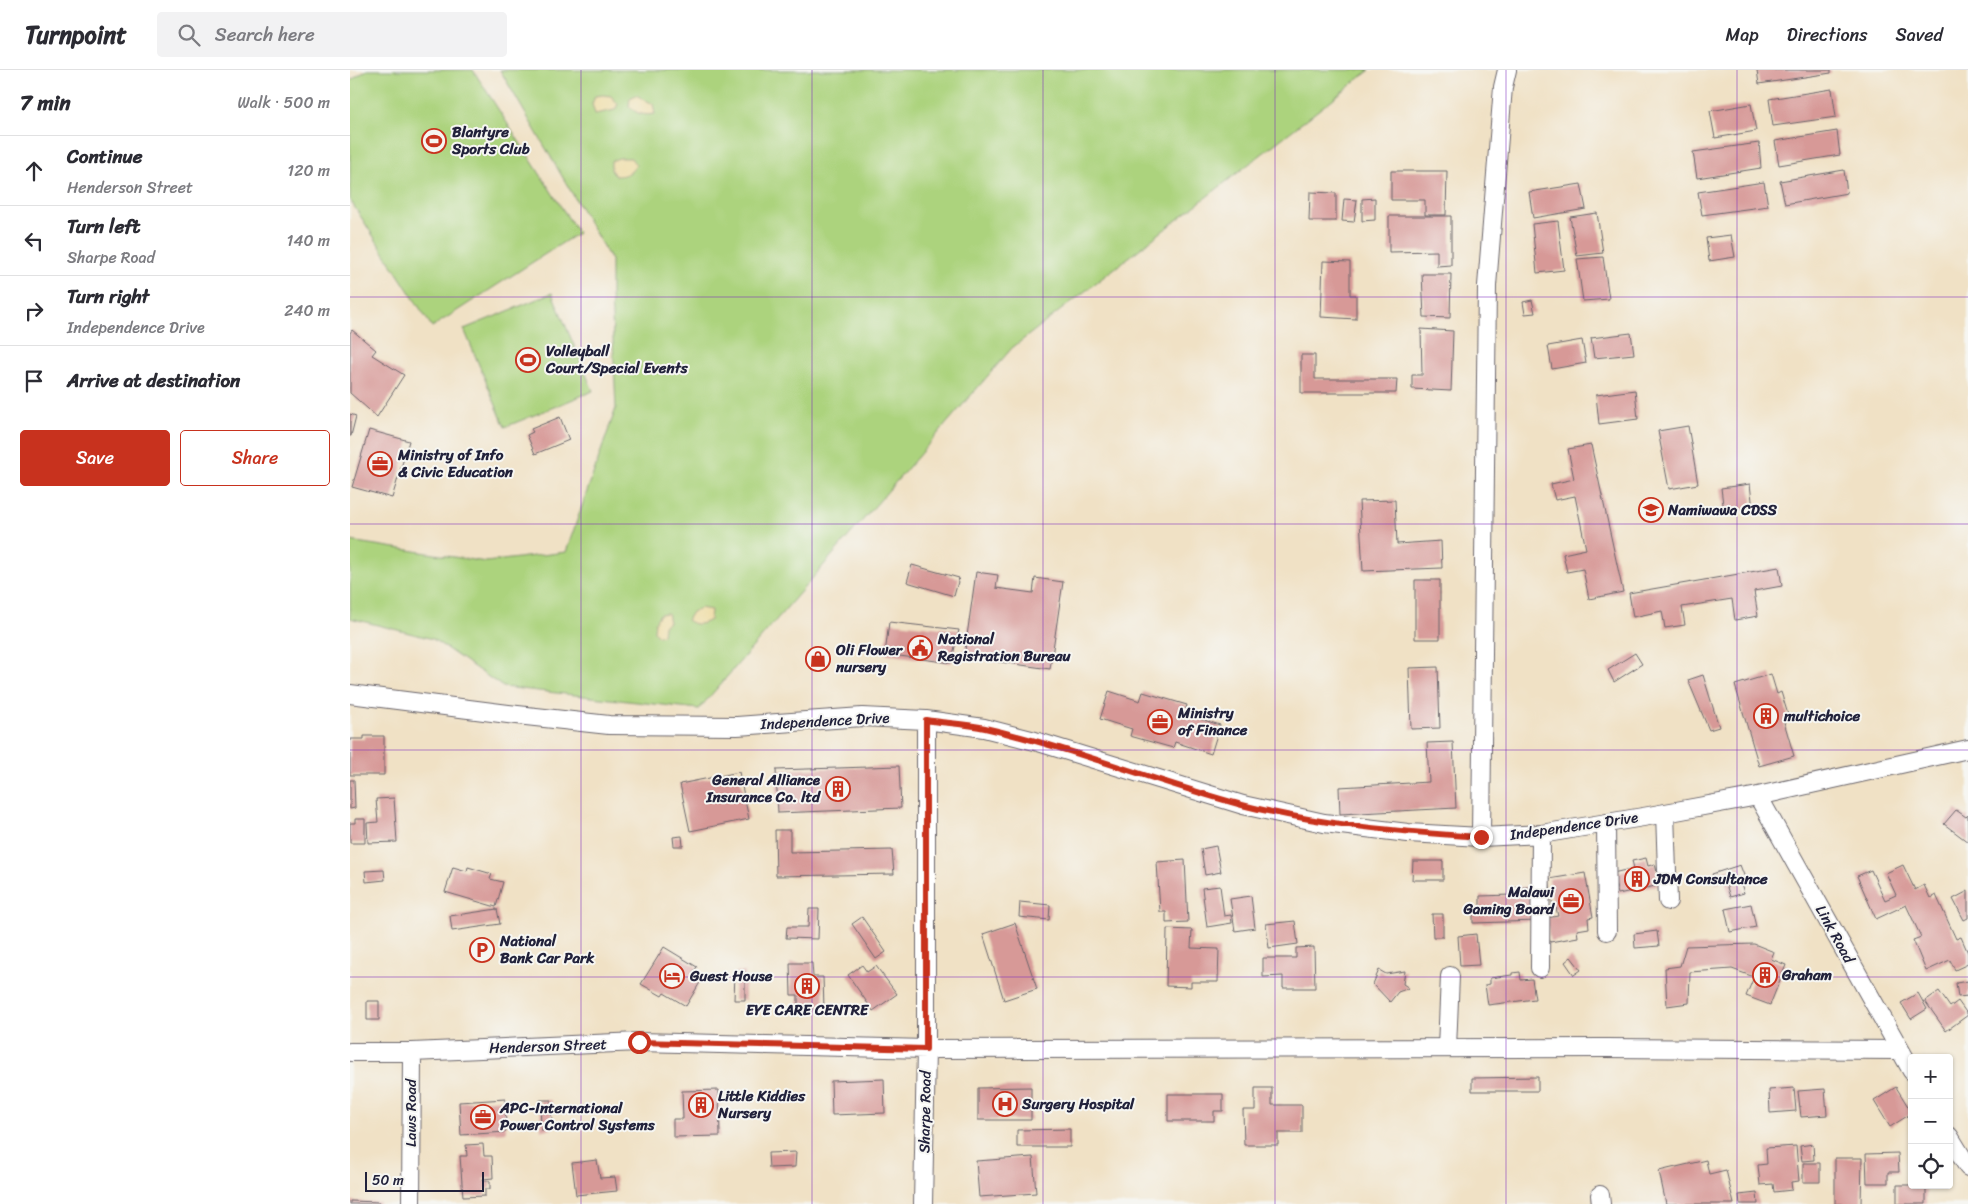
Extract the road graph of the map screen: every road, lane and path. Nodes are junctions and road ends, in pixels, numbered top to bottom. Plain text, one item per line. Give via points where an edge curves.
1 (1507, 70) edge
2 (350, 694) edge
3 (926, 720) junction
4 (1968, 749) edge
5 (1758, 796) junction
6 (1665, 813) junction
7 (1606, 823) junction
8 (1541, 834) junction
9 (1481, 837) junction
10 (1668, 901) dead end
11 (1608, 931) dead end
12 (1540, 968) dead end
13 (1450, 976) dead end
14 (1447, 1048) junction
15 (926, 1049) junction
16 (1900, 1050) junction
17 (350, 1052) edge
18 (412, 1052) junction
19 (1908, 1064) edge
20 (1953, 1143) edge
21 (1968, 1167) edge
22 (411, 1204) edge
23 (924, 1204) edge

1 - 9 street via 1487,286
2 - 3 street, Independence Drive via 609,725 736,726 862,717
3 - 9 street, Independence Drive via 1018,736 1243,805 1324,823
3 - 15 street, Sharpe Road
4 - 5 street, Independence Drive
5 - 6 street, Independence Drive
5 - 16 street, Link Road
6 - 7 street, Independence Drive
6 - 10 street
7 - 8 street, Independence Drive
7 - 11 street
8 - 9 street, Independence Drive
8 - 12 street
13 - 14 street
14 - 15 street, Henderson Street
14 - 16 street, Henderson Street
15 - 18 street, Henderson Street via 639,1042
15 - 23 street, Sharpe Road
16 - 19 street, Link Road
17 - 18 street, Henderson Street
18 - 22 street, Laws Road
20 - 21 street

